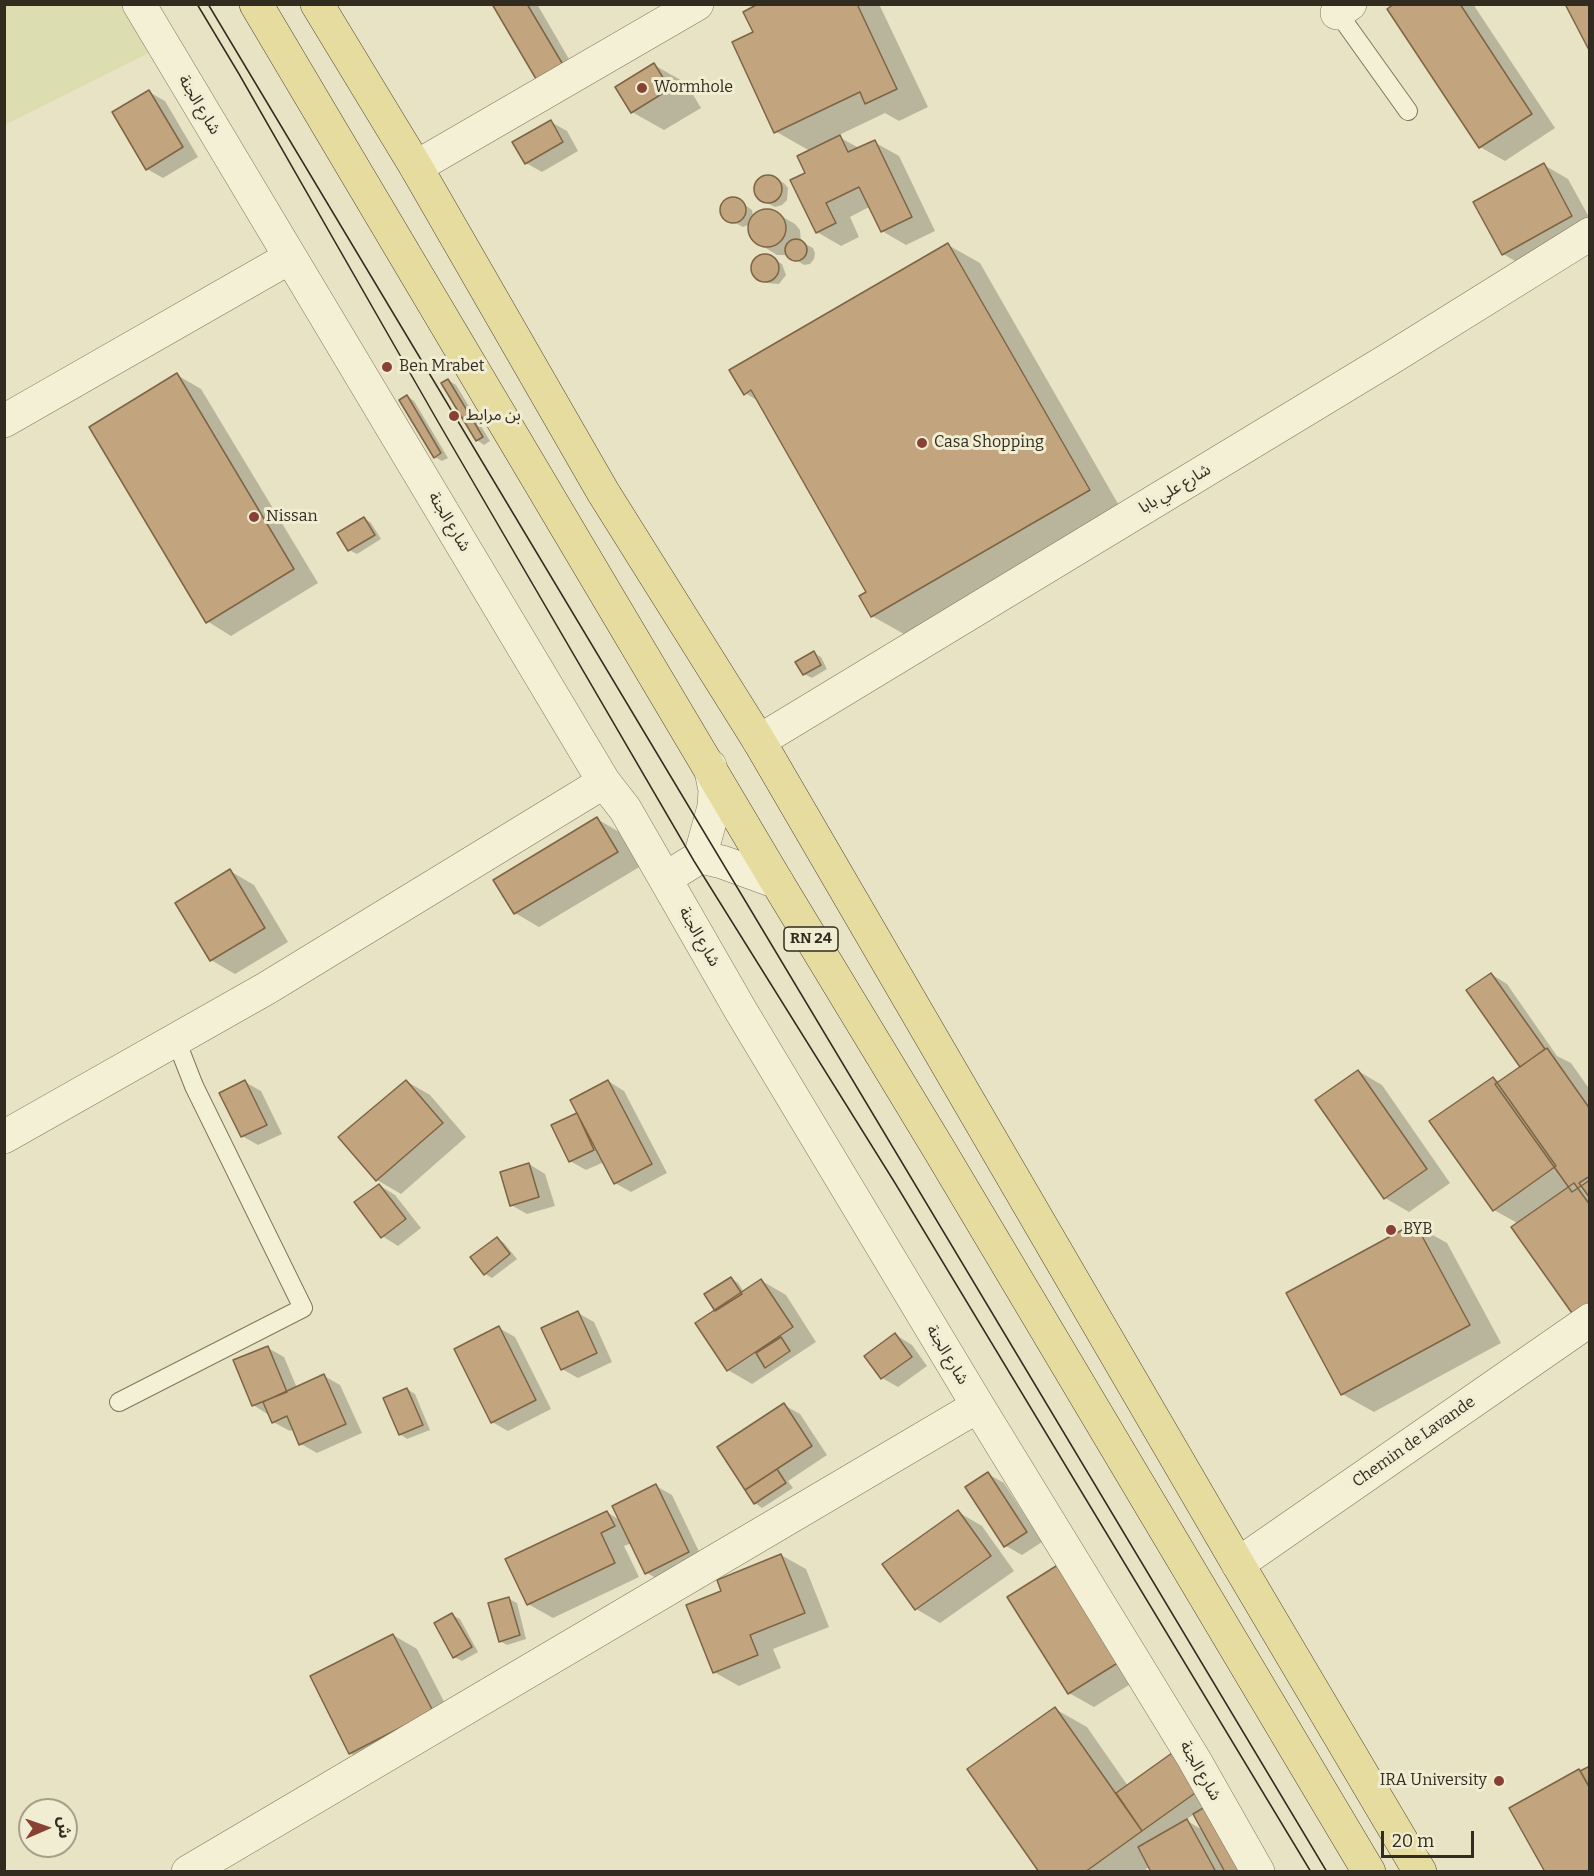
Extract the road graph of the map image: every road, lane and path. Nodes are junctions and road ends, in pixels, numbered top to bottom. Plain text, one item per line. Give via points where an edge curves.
1 (140, 4) edge
2 (256, 4) edge
3 (317, 4) edge
4 (697, 4) edge
5 (1340, 7) edge
6 (1408, 111) dead end
7 (416, 167) junction
8 (1590, 234) edge
9 (289, 258) junction
10 (4, 421) edge
11 (759, 741) junction
12 (710, 766) junction
13 (604, 782) junction
14 (700, 857) junction
15 (666, 878) junction
16 (777, 882) junction
17 (176, 1040) junction
18 (4, 1137) edge
19 (1590, 1320) edge
20 (119, 1402) dead end
21 (978, 1406) junction
22 (1238, 1564) junction
23 (188, 1872) edge
24 (1258, 1872) edge
25 (1369, 1872) edge
26 (1420, 1872) edge

1 - 9 street, شارع الجنة
2 - 12 main road, RN 24
3 - 7 main road
4 - 7 street
5 - 6 lane
7 - 11 main road via 603,492
8 - 11 street, شارع علي بابا
9 - 10 street
9 - 13 street, شارع الجنة
11 - 22 main road
12 - 14 street via 714,807
12 - 16 main road, RN 24
13 - 15 street, شارع الجنة
13 - 17 street
14 - 15 street
14 - 16 street
15 - 21 street, شارع الجنة via 747,1021
16 - 25 main road, RN 24
17 - 18 street
17 - 20 lane via 194,1086 303,1308
19 - 22 street, Chemin de Lavande
21 - 23 street
21 - 24 street, شارع الجنة via 1194,1759
22 - 26 main road

